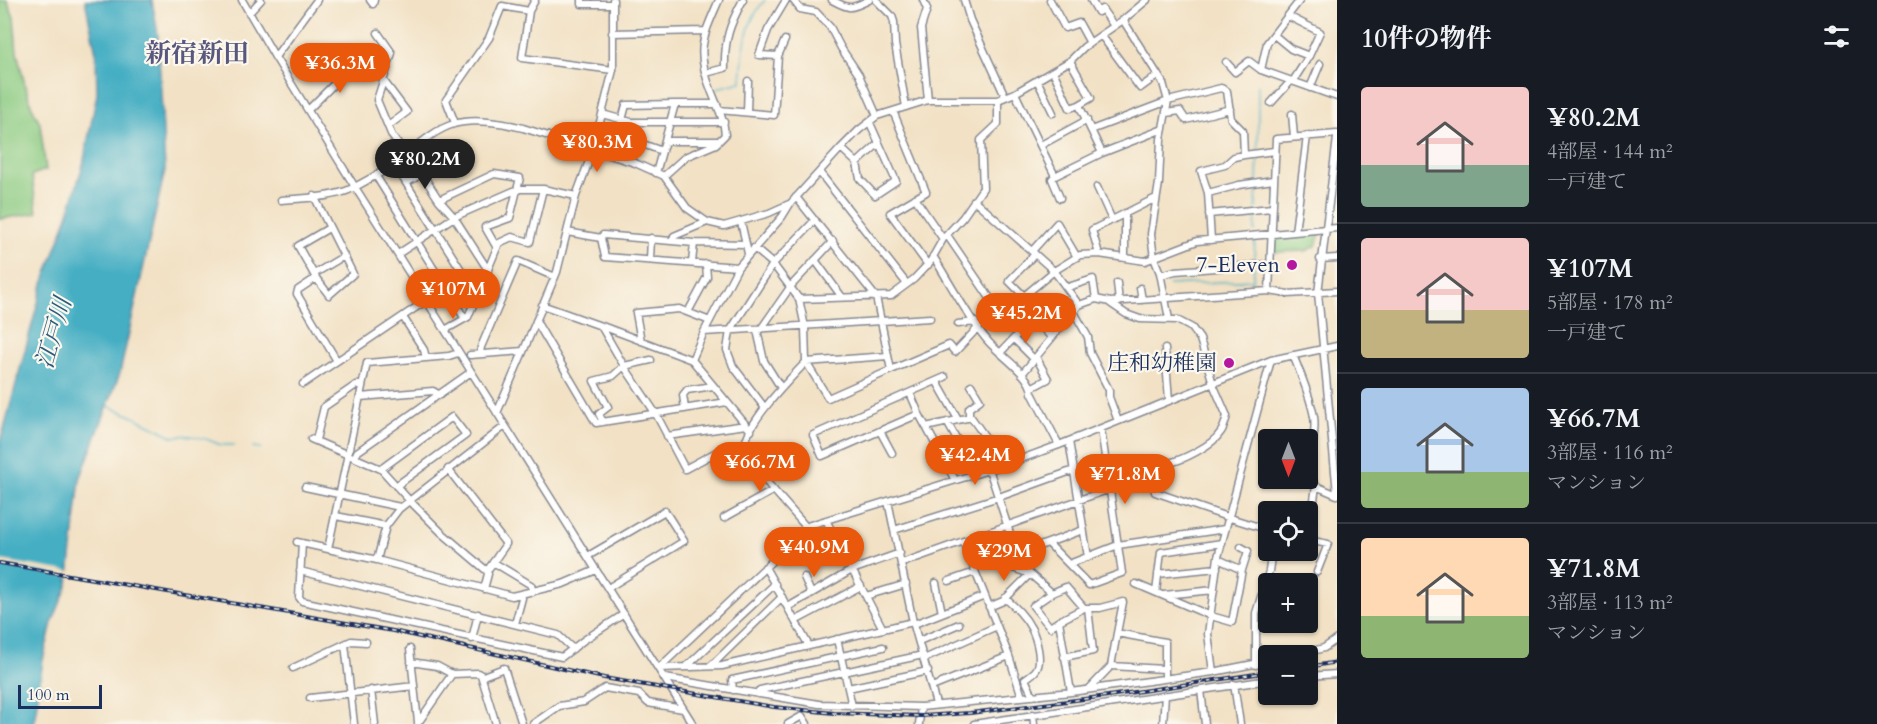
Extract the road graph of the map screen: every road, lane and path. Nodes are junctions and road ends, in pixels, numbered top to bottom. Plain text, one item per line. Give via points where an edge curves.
1 (242, 0) edge
2 (261, 0) edge
3 (317, 0) edge
4 (535, 0) edge
5 (582, 0) edge
6 (719, 0) edge
7 (743, 0) edge
8 (786, 0) edge
9 (793, 0) edge
10 (832, 0) edge
11 (869, 0) edge
12 (876, 0) edge
13 (923, 0) edge
14 (964, 0) edge
15 (1050, 0) edge
16 (1091, 0) edge
17 (1145, 0) edge
18 (1300, 0) edge
19 (613, 2) edge
20 (529, 11) junction
21 (249, 13) junction
22 (1288, 16) junction
23 (1123, 20) junction
24 (1114, 26) junction
25 (705, 31) junction
26 (378, 33) dead end
27 (612, 33) junction
28 (1101, 35) junction
29 (1274, 35) junction
30 (785, 40) dead end
31 (1090, 43) junction
32 (778, 56) junction
33 (1308, 56) junction
34 (275, 57) junction
35 (391, 57) junction
36 (1070, 61) junction
37 (368, 62) dead end
38 (1226, 62) dead end
39 (1320, 64) dead end
40 (613, 70) junction
41 (1261, 70) junction
42 (1053, 71) junction
43 (335, 72) dead end
44 (706, 73) junction
45 (1158, 75) junction
46 (383, 80) junction
47 (1037, 80) junction
48 (748, 81) dead end
49 (1292, 81) junction
50 (1310, 88) junction
51 (1015, 93) junction
52 (1005, 96) junction
53 (1337, 97) edge
54 (928, 100) junction
55 (998, 100) junction
56 (1168, 101) junction
57 (1271, 103) dead end
58 (675, 104) junction
59 (1079, 105) junction
60 (718, 107) junction
61 (906, 107) junction
62 (1230, 109) junction
63 (308, 110) junction
64 (893, 111) junction
65 (747, 112) junction
66 (602, 114) junction
67 (1053, 114) dead end
68 (1166, 114) junction
69 (1292, 114) dead end
70 (877, 116) junction
71 (622, 120) junction
72 (1087, 120) junction
73 (670, 122) junction
74 (724, 122) junction
75 (455, 123) junction
76 (870, 123) junction
77 (388, 126) junction
78 (1163, 129) junction
79 (1092, 130) junction
80 (1307, 136) junction
81 (1337, 136) edge
82 (1294, 137) junction
83 (665, 141) junction
84 (719, 141) junction
85 (879, 143) junction
86 (1041, 145) junction
87 (841, 148) junction
88 (593, 150) junction
89 (662, 151) junction
90 (1274, 152) junction
91 (1102, 153) junction
92 (406, 155) junction
93 (1244, 155) junction
94 (857, 163) junction
95 (394, 164) junction
96 (1335, 168) edge
97 (656, 172) junction
98 (820, 173) junction
99 (376, 176) junction
100 (664, 176) junction
101 (1055, 176) junction
102 (1274, 180) junction
103 (406, 183) junction
104 (354, 187) junction
105 (1097, 187) dead end
106 (518, 189) junction
107 (543, 189) junction
108 (1208, 193) junction
109 (314, 196) junction
110 (576, 196) junction
111 (796, 197) junction
112 (915, 198) junction
113 (1060, 198) dead end
114 (1156, 198) junction
115 (1337, 199) edge
116 (281, 200) dead end
117 (439, 200) junction
118 (974, 200) junction
119 (1329, 200) junction
120 (790, 204) junction
121 (1272, 207) junction
122 (1125, 213) junction
123 (1209, 214) junction
124 (454, 217) junction
125 (815, 220) junction
126 (1112, 220) junction
127 (707, 222) junction
128 (741, 222) junction
129 (329, 228) junction
130 (1337, 228) edge
131 (1325, 229) junction
132 (436, 230) junction
133 (567, 232) junction
134 (1295, 232) junction
135 (1271, 235) junction
136 (945, 237) junction
137 (601, 238) junction
138 (651, 238) junction
139 (673, 240) junction
140 (1211, 240) junction
141 (833, 241) junction
142 (417, 242) junction
143 (694, 243) junction
144 (746, 244) junction
145 (497, 248) junction
146 (754, 248) junction
147 (1033, 252) junction
148 (398, 254) junction
149 (748, 254) junction
150 (1099, 254) junction
151 (344, 256) junction
152 (933, 256) junction
153 (1077, 257) junction
154 (1125, 258) junction
155 (1154, 258) junction
156 (1337, 258) edge
157 (1320, 259) junction
158 (650, 260) junction
159 (815, 260) junction
160 (692, 263) junction
161 (706, 264) junction
162 (773, 264) junction
163 (1270, 264) junction
164 (928, 265) junction
165 (738, 267) junction
166 (488, 270) junction
167 (1054, 271) junction
168 (1161, 275) junction
169 (315, 276) junction
170 (555, 277) junction
171 (1117, 283) dead end
172 (907, 284) junction
173 (791, 286) junction
174 (1068, 287) junction
175 (1140, 288) dead end
176 (1269, 291) junction
177 (1337, 291) edge
178 (1318, 292) junction
179 (477, 295) junction
180 (842, 297) junction
181 (876, 297) junction
182 (799, 299) junction
183 (1096, 299) junction
184 (1166, 299) junction
185 (427, 300) junction
186 (1142, 300) junction
187 (1110, 302) junction
188 (1119, 302) junction
189 (994, 304) dead end
190 (542, 305) junction
191 (1047, 305) dead end
192 (1079, 305) junction
193 (688, 312) junction
194 (1074, 312) junction
195 (1020, 316) dead end
196 (403, 317) junction
197 (930, 318) dead end
198 (465, 319) junction
199 (1169, 319) junction
200 (536, 321) junction
201 (710, 321) junction
202 (881, 321) junction
203 (958, 324) dead end
204 (1062, 324) junction
205 (977, 325) junction
206 (602, 326) junction
207 (805, 327) junction
208 (759, 329) junction
209 (445, 330) junction
210 (730, 331) junction
211 (704, 333) junction
212 (1051, 337) junction
213 (1014, 339) junction
214 (640, 341) junction
215 (1337, 346) edge
216 (1323, 348) junction
217 (1165, 349) dead end
218 (523, 351) junction
219 (458, 353) junction
220 (480, 353) junction
221 (1000, 353) junction
222 (470, 355) dead end
223 (1293, 355) junction
224 (888, 356) junction
225 (426, 358) junction
226 (1034, 359) junction
227 (651, 360) dead end
228 (692, 360) junction
229 (1271, 360) junction
230 (337, 361) junction
231 (806, 362) junction
232 (624, 366) junction
233 (891, 370) junction
234 (471, 372) junction
235 (1022, 374) junction
236 (945, 377) dead end
237 (937, 382) junction
238 (303, 384) dead end
239 (1213, 384) junction
240 (362, 385) junction
241 (971, 385) dead end
242 (713, 386) junction
243 (781, 388) junction
244 (1031, 388) junction
245 (910, 393) junction
246 (440, 395) junction
247 (360, 397) junction
248 (1169, 400) junction
249 (727, 402) junction
250 (765, 408) junction
251 (685, 409) junction
252 (497, 413) junction
253 (656, 414) junction
254 (919, 414) junction
255 (969, 418) junction
256 (958, 419) junction
257 (1118, 421) junction
258 (603, 422) junction
259 (947, 422) junction
260 (746, 425) junction
261 (505, 426) junction
262 (926, 427) junction
263 (1101, 429) junction
264 (1314, 429) edge
265 (751, 431) junction
266 (880, 431) junction
267 (668, 436) junction
268 (1069, 441) junction
269 (745, 444) junction
270 (1059, 445) junction
271 (961, 447) dead end
272 (892, 453) dead end
273 (352, 455) junction
274 (1151, 463) junction
275 (1005, 465) junction
276 (381, 469) junction
277 (448, 469) junction
278 (989, 469) junction
279 (1107, 469) junction
280 (1074, 470) junction
281 (955, 480) junction
282 (396, 486) junction
283 (305, 487) dead end
284 (1318, 487) edge
285 (1110, 489) junction
286 (774, 490) junction
287 (1337, 494) edge
288 (340, 495) junction
289 (999, 497) junction
290 (409, 500) junction
291 (1078, 500) junction
292 (888, 501) junction
293 (400, 507) junction
294 (336, 516) junction
295 (724, 518) dead end
296 (1230, 518) junction
297 (826, 520) junction
298 (1008, 525) junction
299 (386, 526) junction
300 (1258, 527) edge
301 (807, 528) junction
302 (1225, 529) junction
303 (894, 530) junction
304 (1083, 530) junction
305 (963, 541) junction
306 (1318, 542) edge
307 (1048, 543) junction
308 (1222, 543) junction
309 (1118, 545) junction
310 (1241, 547) dead end
311 (328, 549) junction
312 (900, 553) junction
313 (588, 556) junction
314 (1088, 557) junction
315 (1218, 559) junction
316 (377, 560) junction
317 (1270, 561) edge
318 (493, 562) junction
319 (996, 562) dead end
320 (902, 563) junction
321 (1069, 564) junction
322 (765, 567) junction
323 (1217, 568) junction
324 (596, 570) junction
325 (852, 570) junction
326 (1242, 570) junction
327 (300, 571) junction
328 (487, 572) junction
329 (975, 572) junction
330 (1317, 572) dead end
331 (1030, 574) junction
332 (1158, 574) junction
333 (804, 578) dead end
334 (949, 581) dead end
335 (936, 583) dead end
336 (775, 584) junction
337 (906, 584) junction
338 (1136, 584) dead end
339 (861, 586) junction
340 (484, 588) junction
341 (608, 588) junction
342 (1214, 590) junction
343 (532, 591) junction
344 (1156, 592) junction
345 (812, 593) junction
346 (521, 594) junction
347 (1052, 594) junction
348 (866, 596) junction
349 (985, 596) junction
350 (1163, 596) junction
351 (782, 597) junction
352 (1005, 598) junction
353 (788, 607) junction
354 (989, 607) junction
355 (1086, 608) junction
356 (942, 613) junction
357 (478, 614) junction
358 (624, 614) junction
359 (1211, 616) junction
360 (795, 621) junction
361 (1059, 621) junction
362 (914, 623) junction
363 (516, 624) junction
364 (959, 624) dead end
365 (997, 626) junction
366 (883, 629) junction
367 (1117, 633) junction
368 (472, 639) junction
369 (837, 639) junction
370 (1337, 639) edge
371 (919, 641) junction
372 (366, 642) dead end
373 (345, 644) junction
374 (809, 646) junction
375 (883, 647) dead end
376 (410, 649) dead end
377 (573, 649) junction
378 (1318, 650) edge
379 (1009, 656) junction
380 (842, 657) junction
381 (923, 657) junction
382 (1064, 657) junction
383 (411, 662) junction
384 (1256, 664) joint
385 (710, 666) junction
386 (1111, 666) junction
387 (686, 667) junction
388 (293, 668) dead end
389 (659, 668) junction
390 (1164, 669) junction
391 (928, 671) junction
392 (845, 672) junction
393 (1213, 672) junction
394 (453, 674) junction
395 (1337, 674) edge
396 (481, 675) junction
397 (1318, 675) edge
398 (665, 678) junction
399 (1165, 678) junction
400 (1258, 681) edge
401 (1234, 684) junction
402 (414, 686) junction
403 (932, 687) junction
404 (848, 688) junction
405 (1088, 689) junction
406 (371, 690) junction
407 (733, 690) junction
408 (1201, 690) junction
409 (1071, 692) junction
410 (350, 693) junction
411 (758, 694) junction
412 (1166, 695) junction
413 (1033, 696) junction
414 (1022, 697) junction
415 (310, 698) dead end
416 (936, 705) junction
417 (852, 706) junction
418 (921, 707) junction
419 (683, 709) junction
420 (1033, 714) junction
421 (418, 723) edge
422 (354, 724) edge
423 (375, 724) edge
424 (496, 724) edge
425 (522, 724) edge
426 (533, 724) edge
427 (693, 724) edge
428 (788, 724) edge
429 (807, 724) edge
430 (919, 724) edge
431 (974, 724) edge
432 (1034, 724) edge
433 (1163, 724) edge
434 (1205, 724) edge
435 (1240, 724) edge

1 - 21 street
2 - 21 street
3 - 34 street
4 - 20 street
5 - 19 street via 582,4
6 - 25 street
7 - 44 street via 728,30 725,68
8 - 32 street via 759,55
9 - 70 street via 800,9 816,12 830,27 859,75
10 - 11 street via 853,8
12 - 61 street via 894,22
13 - 54 street via 927,9 921,28
14 - 52 street
15 - 31 street via 1065,28 1079,23
16 - 24 street
17 - 23 street
18 - 22 street
19 - 27 street
20 - 40 street via 522,58
20 - 75 street via 502,6 489,38 446,100
21 - 34 street
22 - 29 street
22 - 33 street via 1320,32
23 - 24 street
23 - 45 street
24 - 28 street
25 - 27 street
25 - 44 street via 701,52
26 - 35 street
27 - 40 street
28 - 31 street
28 - 45 street via 1140,88
29 - 33 street
29 - 41 street via 1267,43
30 - 32 street
31 - 36 street
32 - 65 street via 774,115
33 - 49 street
34 - 63 street
35 - 37 street
35 - 46 street
36 - 42 street
36 - 59 street via 1091,98
38 - 41 street via 1235,72 1248,61
39 - 50 street
40 - 66 street
41 - 49 street
42 - 47 street
42 - 59 street via 1070,108
43 - 63 street via 339,79
44 - 60 street
45 - 56 street
46 - 77 street via 377,100
46 - 77 street via 407,112
47 - 51 street
47 - 67 street
48 - 65 street
49 - 50 street
49 - 57 street
50 - 53 street
51 - 52 street
51 - 86 street
52 - 55 street
54 - 55 street
54 - 61 street
55 - 118 street via 998,124 981,140 983,188
56 - 62 street via 1221,88 1227,92
56 - 68 street
56 - 79 street
58 - 60 street
58 - 71 street via 626,105
58 - 73 street
59 - 72 street
60 - 65 street
60 - 74 street
61 - 64 street
62 - 68 street via 1186,120 1180,111
62 - 93 street via 1231,119 1243,131
63 - 104 street
64 - 70 street
64 - 112 street via 926,192
66 - 71 street
66 - 88 street
68 - 78 street
69 - 82 street
70 - 76 street
71 - 73 street
71 - 89 street via 618,135
72 - 79 street
72 - 86 street
73 - 74 street
73 - 83 street
74 - 84 street via 725,135
75 - 88 street via 504,123
75 - 92 street
76 - 85 street
76 - 87 street
77 - 92 street
78 - 91 street
78 - 114 street
79 - 91 street
80 - 81 street
80 - 82 street
80 - 134 street
81 - 96 street
82 - 90 street via 1276,139
83 - 84 street
83 - 89 street
84 - 100 street via 685,157
85 - 94 street
85 - 94 street via 896,181 875,195 860,179
86 - 101 street
87 - 94 street
87 - 98 street
88 - 97 street
88 - 110 street
89 - 97 street
90 - 93 street
90 - 102 street
91 - 101 street
92 - 95 street
93 - 108 street via 1201,171
95 - 99 street
95 - 103 street
96 - 119 street
97 - 100 street
98 - 111 street
98 - 172 street
99 - 104 street
99 - 142 street
100 - 127 street via 687,208
101 - 113 street via 1052,179
102 - 108 street
102 - 121 street
103 - 117 street via 422,174
103 - 132 street
104 - 109 street
104 - 148 street
105 - 126 street
106 - 107 street
106 - 117 street via 520,178 494,174
106 - 124 street
106 - 145 street via 510,218 485,228
107 - 110 street
107 - 145 street via 530,242 512,237
108 - 123 street
109 - 116 street
109 - 129 street
110 - 133 street
111 - 120 street
111 - 125 street
112 - 136 street
112 - 164 street via 890,213
114 - 122 street
114 - 155 street via 1151,234
115 - 119 street
117 - 124 street
118 - 136 street
118 - 147 street
119 - 131 street
120 - 128 street
120 - 146 street
121 - 123 street
121 - 135 street
122 - 126 street
122 - 154 street
123 - 140 street
124 - 132 street
124 - 166 street
125 - 141 street
125 - 162 street
126 - 150 street via 1092,230
127 - 128 street via 724,226
127 - 139 street
128 - 144 street
129 - 151 street
129 - 169 street via 298,246
130 - 131 street
131 - 134 street
131 - 157 street
132 - 142 street
132 - 179 street
133 - 137 street
133 - 170 street
134 - 135 street
135 - 140 street
135 - 163 street
136 - 152 street
136 - 189 street
137 - 138 street
137 - 158 street via 605,257
138 - 139 street
138 - 158 street
139 - 143 street
140 - 155 street via 1197,241
141 - 159 street
141 - 181 street
142 - 148 street
142 - 198 street
143 - 144 street
143 - 160 street
144 - 149 street
145 - 166 street
146 - 149 street
146 - 162 street
147 - 153 street via 1057,223
147 - 167 street
147 - 167 street via 1009,281 1024,296
148 - 185 street
149 - 165 street
150 - 153 street
150 - 154 street
151 - 169 street
151 - 169 street via 352,277 329,295
152 - 164 street
152 - 205 street
153 - 167 street
154 - 155 street
155 - 168 street
156 - 157 street
157 - 178 street
158 - 160 street
159 - 173 street
159 - 180 street
160 - 161 street
161 - 165 street
161 - 193 street via 706,277
162 - 173 street
162 - 210 street
163 - 168 street
163 - 176 street
164 - 172 street
165 - 201 street
166 - 179 street
167 - 174 street
168 - 184 street
169 - 230 street via 298,290 298,297
170 - 190 street
170 - 220 street via 518,261
171 - 188 street
172 - 181 street via 891,296
173 - 182 street
173 - 208 street
174 - 183 street via 1093,279
174 - 192 street
175 - 186 street
176 - 178 street
176 - 184 street
177 - 178 street
178 - 216 street
179 - 198 street
180 - 181 street
180 - 182 street
181 - 202 street
182 - 207 street
183 - 187 street
183 - 192 street
184 - 186 street
184 - 199 street
185 - 196 street
185 - 209 street
186 - 188 street
187 - 188 street
187 - 199 street via 1140,319
190 - 200 street
190 - 206 street
191 - 204 street
192 - 194 street
193 - 201 street
193 - 214 street via 679,309 636,313
194 - 204 street
194 - 257 street via 1088,337 1090,353 1109,390
195 - 205 street via 989,316
196 - 225 street
196 - 230 street
197 - 202 street
198 - 209 street
199 - 239 street via 1187,324 1200,339
200 - 218 street
200 - 258 street via 596,423
201 - 211 street
202 - 207 street
202 - 224 street
203 - 205 street
204 - 212 street
205 - 221 street
205 - 233 street via 955,352 949,345
206 - 214 street
206 - 232 street
207 - 208 street
207 - 231 street
208 - 210 street
208 - 243 street via 764,361
209 - 219 street
210 - 211 street
210 - 250 street via 728,350 733,366
211 - 228 street
212 - 213 street via 1033,318
212 - 226 street
213 - 221 street
213 - 226 street
214 - 228 street
215 - 216 street
216 - 223 street
216 - 287 street
217 - 248 street
218 - 220 street
218 - 252 street
219 - 225 street
219 - 234 street
220 - 222 street
221 - 235 street
223 - 229 street
223 - 264 street via 1310,397
224 - 231 street
224 - 233 street
225 - 240 street via 369,362
226 - 235 street
226 - 244 street via 1048,380
227 - 232 street
228 - 242 street
229 - 239 street
229 - 296 street
230 - 238 street
231 - 233 street via 828,398
231 - 243 street
232 - 253 street
232 - 258 street via 613,376 594,381 608,406 599,414
234 - 246 street
234 - 252 street
235 - 244 street
236 - 237 street
237 - 245 street
237 - 256 street
239 - 248 street
239 - 274 street via 1227,416 1221,432 1213,441 1176,461
240 - 247 street
240 - 273 street via 356,385 324,407 313,440
241 - 255 street via 980,400 969,408
242 - 249 street
242 - 251 street via 687,390 683,395
243 - 250 street
244 - 270 street
245 - 254 street
245 - 266 street via 813,435 822,456
246 - 247 street via 433,391
246 - 273 street
247 - 273 street
248 - 257 street
249 - 251 street
249 - 260 street
250 - 265 street
251 - 253 street
252 - 261 street
253 - 258 street
253 - 267 street
254 - 262 street
254 - 266 street
255 - 256 street
255 - 275 street
256 - 259 street
257 - 263 street
259 - 262 street
259 - 271 street
260 - 265 street
260 - 267 street
261 - 277 street
261 - 313 street
262 - 281 street
263 - 268 street
263 - 279 street
265 - 269 street
266 - 272 street
267 - 269 street via 686,469 722,449
268 - 270 street
268 - 280 street
269 - 286 street via 750,463
270 - 275 street
273 - 276 street
273 - 288 street
274 - 279 street via 1126,470
274 - 296 street via 1155,492
275 - 278 street
276 - 282 street
276 - 282 street via 452,417 466,435
277 - 290 street
277 - 318 street via 506,544
278 - 281 street
278 - 289 street
279 - 285 street
280 - 289 street
280 - 291 street
281 - 292 street
282 - 290 street
283 - 288 street
284 - 287 street
285 - 291 street
285 - 309 street
286 - 295 street
286 - 301 street
288 - 293 street
288 - 294 street
289 - 298 street
289 - 303 street
290 - 293 street
290 - 328 street
291 - 298 street
291 - 304 street
292 - 297 street
292 - 303 street
293 - 299 street
294 - 299 street
294 - 311 street
296 - 300 street
296 - 302 street
297 - 301 street
297 - 325 street
298 - 305 street
298 - 307 street via 1020,554
299 - 316 street
301 - 322 street
302 - 308 street
302 - 309 street
303 - 312 street
304 - 307 street
304 - 314 street
305 - 320 street
305 - 329 street
306 - 330 street via 1328,544
307 - 321 street
308 - 315 street
308 - 332 street via 1161,552
309 - 314 street
309 - 321 street via 1122,573 1089,585
310 - 326 street via 1248,550
311 - 316 street
311 - 327 street via 299,542
312 - 320 street
312 - 325 street
313 - 324 street
313 - 341 street via 665,511 684,541
314 - 321 street
315 - 323 street
315 - 326 street
316 - 340 street
317 - 384 street via 1256,613
318 - 328 street
318 - 343 street via 531,585
319 - 331 street
320 - 337 street
322 - 336 street
322 - 389 street
323 - 332 street
323 - 342 street
324 - 341 street
324 - 343 street via 563,584
325 - 339 street
325 - 345 street
326 - 359 street via 1232,622
327 - 357 street
327 - 368 street via 302,601
328 - 340 street
329 - 334 street
329 - 349 street
331 - 347 street
331 - 352 street
332 - 344 street
333 - 345 street
335 - 356 street
336 - 351 street
336 - 387 street
337 - 348 street
337 - 362 street
338 - 344 street
339 - 348 street
339 - 360 street
340 - 346 street via 512,596
341 - 358 street
342 - 350 street
342 - 359 street
343 - 346 street
344 - 350 street
345 - 353 street
346 - 363 street
347 - 355 street via 1066,586
347 - 361 street via 1033,606 1050,627
348 - 366 street
349 - 354 street
349 - 356 street
350 - 359 street
351 - 353 street
351 - 385 street
352 - 354 street
352 - 413 street via 1032,629 1038,665 1025,680
353 - 360 street
354 - 365 street
355 - 361 street
355 - 367 street via 1123,602
355 - 382 street via 1093,651
356 - 362 street
357 - 363 street
357 - 368 street
358 - 377 street
358 - 389 street
359 - 393 street via 1208,634
360 - 374 street
361 - 382 street
362 - 366 street
362 - 371 street
363 - 377 street via 558,635
364 - 371 street
365 - 379 street
365 - 381 street
366 - 369 street
367 - 386 street
367 - 390 street via 1165,642
368 - 377 street via 562,657
369 - 374 street
369 - 380 street
370 - 378 street
371 - 381 street
372 - 373 street
373 - 388 street
373 - 410 street
374 - 385 street
375 - 380 street
376 - 383 street
379 - 403 street
379 - 414 street
380 - 392 street
380 - 407 street via 732,680
381 - 391 street
381 - 392 street
382 - 409 street
383 - 394 street via 437,666
383 - 402 street
384 - 393 street
385 - 387 street
386 - 390 street
386 - 405 street
387 - 389 street
389 - 398 street
390 - 399 street
391 - 403 street
391 - 404 street
392 - 404 street
392 - 411 street via 760,690
393 - 399 street
394 - 396 street
394 - 421 street
395 - 397 street
396 - 424 street
396 - 425 street via 504,668
398 - 407 street
398 - 419 street
399 - 405 street
400 - 401 street
401 - 408 street
401 - 435 street
402 - 406 street
402 - 421 street
403 - 416 street
404 - 417 street
405 - 409 street
406 - 410 street
406 - 423 street
407 - 411 street
408 - 412 street
408 - 434 street
409 - 413 street
410 - 415 street
410 - 422 street
411 - 417 street
412 - 420 street
412 - 433 street
413 - 414 street
414 - 416 street
416 - 418 street
417 - 418 street
418 - 430 street
419 - 426 street via 648,703 639,693 605,688 584,702 558,706
419 - 427 street
420 - 431 street
420 - 432 street
428 - 429 street via 802,716

